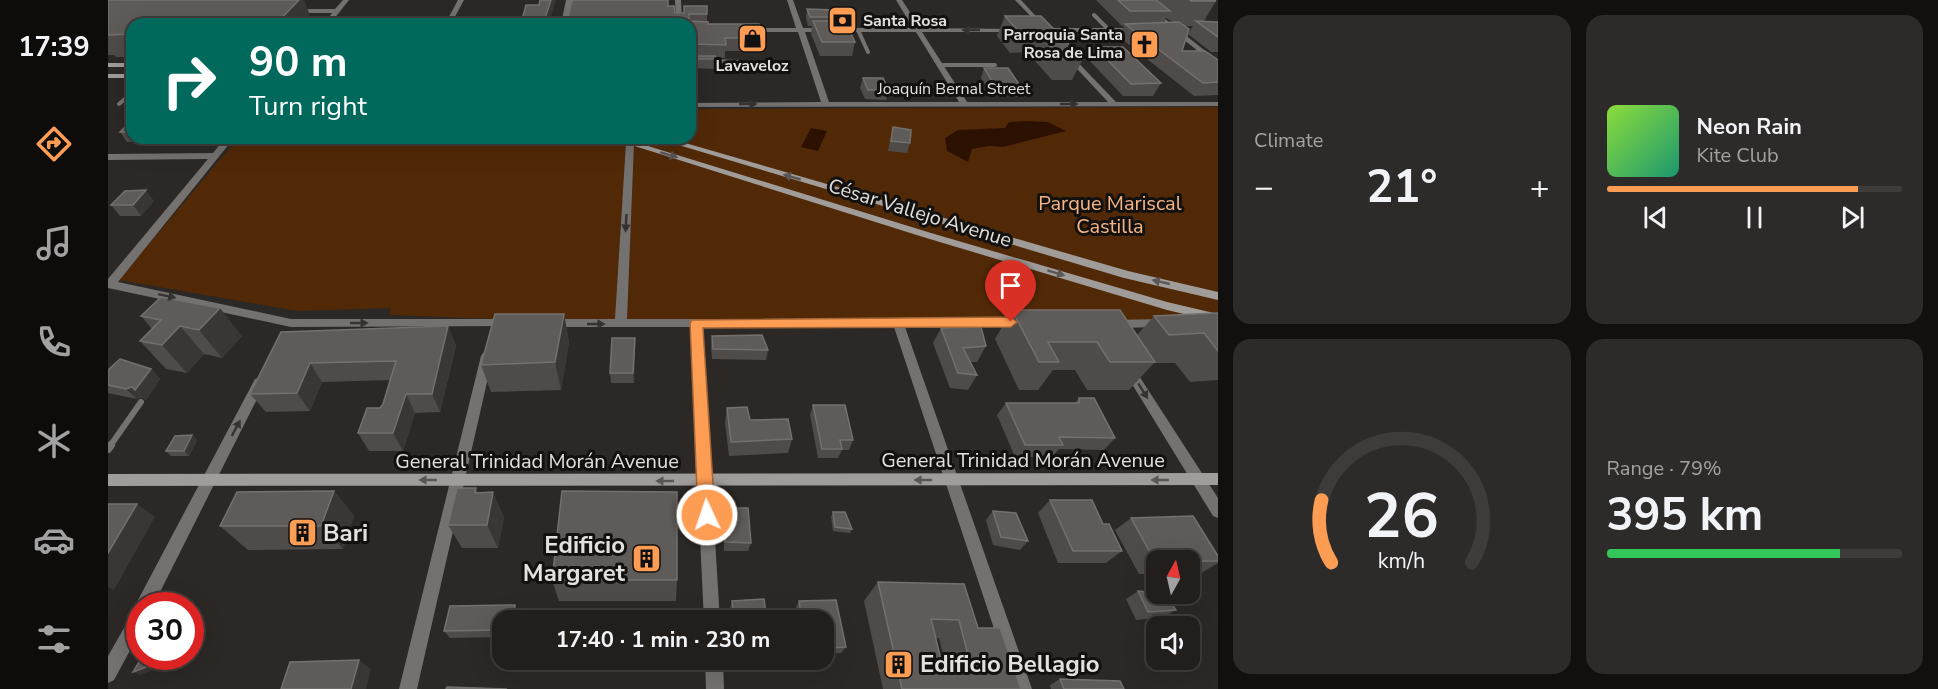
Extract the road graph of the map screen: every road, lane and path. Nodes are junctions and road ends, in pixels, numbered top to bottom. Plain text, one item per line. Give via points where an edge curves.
1 (346, 0) edge
2 (461, 0) edge
3 (569, 0) edge
4 (678, 0) edge
5 (790, 0) edge
6 (899, 0) edge
7 (1018, 0) edge
8 (1137, 0) edge
9 (286, 10) edge
10 (338, 10) junction
11 (1094, 15) dead end
12 (332, 18) edge
13 (451, 18) edge
14 (565, 18) edge
15 (679, 18) edge
16 (734, 30) edge
17 (800, 30) junction
18 (858, 30) junction
19 (917, 30) junction
20 (1024, 30) edge
21 (1035, 30) edge
22 (1046, 30) junction
23 (1109, 30) junction
24 (1141, 30) edge
25 (1163, 30) edge
26 (1174, 30) junction
27 (1185, 30) edge
28 (1053, 37) edge
29 (1060, 45) edge
30 (868, 52) dead end
31 (706, 61) edge
32 (741, 62) dead end
33 (108, 65) edge
34 (126, 65) edge
35 (939, 65) junction
36 (995, 65) edge
37 (1218, 65) edge
38 (108, 76) edge
39 (126, 76) edge
40 (126, 98) edge
41 (119, 104) dead end
42 (826, 104) junction
43 (964, 104) junction
44 (1114, 104) junction
45 (1218, 104) edge
46 (696, 105) edge
47 (225, 144) edge
48 (630, 144) edge
49 (633, 144) edge
50 (679, 144) edge
51 (214, 156) junction
52 (108, 157) edge
53 (903, 210) junction
54 (944, 222) junction
55 (895, 224) junction
56 (938, 238) junction
57 (109, 284) edge
58 (1218, 296) edge
59 (1218, 318) edge
60 (898, 322) junction
61 (1033, 322) edge
62 (1218, 322) edge
63 (291, 323) junction
64 (517, 323) edge
65 (540, 323) edge
66 (696, 323) junction
67 (621, 324) junction
68 (1104, 328) edge
69 (492, 334) junction
70 (284, 337) edge
71 (1119, 352) edge
72 (263, 376) edge
73 (141, 402) dead end
74 (108, 449) edge
75 (1199, 479) junction
76 (1218, 479) edge
77 (108, 480) edge
78 (209, 480) junction
79 (457, 480) junction
80 (952, 480) junction
81 (705, 481) junction
82 (1218, 511) edge
83 (151, 592) edge
84 (711, 610) edge
85 (126, 640) edge
86 (715, 670) edge
87 (108, 674) edge
88 (408, 689) edge
89 (716, 689) edge
90 (1023, 689) edge

1 - 10 street
2 - 13 street
3 - 14 street
4 - 15 street
5 - 17 street
6 - 19 street
7 - 22 street
8 - 26 street
9 - 10 street
10 - 12 street
11 - 23 lane
16 - 17 street
17 - 18 street
17 - 42 street
18 - 19 street
18 - 30 lane
20 -> 19 street
19 - 35 street
21 - 22 street
22 - 23 street
22 - 28 street
23 - 24 street
25 - 26 street
26 - 27 street
26 - 37 street
29 - 44 street
31 - 32 lane
33 - 34 main road
35 - 36 lane
35 - 43 street
38 - 39 main road
40 - 41 lane
42 - 43 street, Joaquín Bernal Street
46 -> 42 street, Joaquín Bernal Street
43 -> 44 street, Joaquín Bernal Street
44 - 45 street, Joaquín Bernal Street
47 - 51 street
48 -> 67 street
49 -> 55 main road, César Vallejo Avenue
53 -> 50 main road, César Vallejo Avenue
51 - 52 street
51 - 57 street
53 - 54 main road, César Vallejo Avenue
53 - 55 main road via 909,220
54 - 56 main road via 932,227
58 -> 54 main road, César Vallejo Avenue
55 - 56 main road, César Vallejo Avenue
56 -> 59 main road, César Vallejo Avenue
57 -> 63 street
60 - 61 street
60 - 66 street
60 - 80 street
62 - 68 street
63 -> 69 street
63 - 70 street
64 - 69 street
65 -> 67 street
66 - 67 street
66 - 81 street
69 - 79 street
71 -> 75 street
78 -> 72 street
73 - 74 lane
75 - 76 main road, General Trinidad Morán Avenue
75 -> 80 main road, General Trinidad Morán Avenue
75 - 82 street
77 - 78 main road, General Trinidad Morán Avenue
79 -> 78 main road, General Trinidad Morán Avenue
78 - 83 street
81 -> 79 main road, General Trinidad Morán Avenue
79 - 88 street
80 -> 81 main road, General Trinidad Morán Avenue
80 - 90 street
81 - 84 street
85 - 87 street
86 - 89 street

